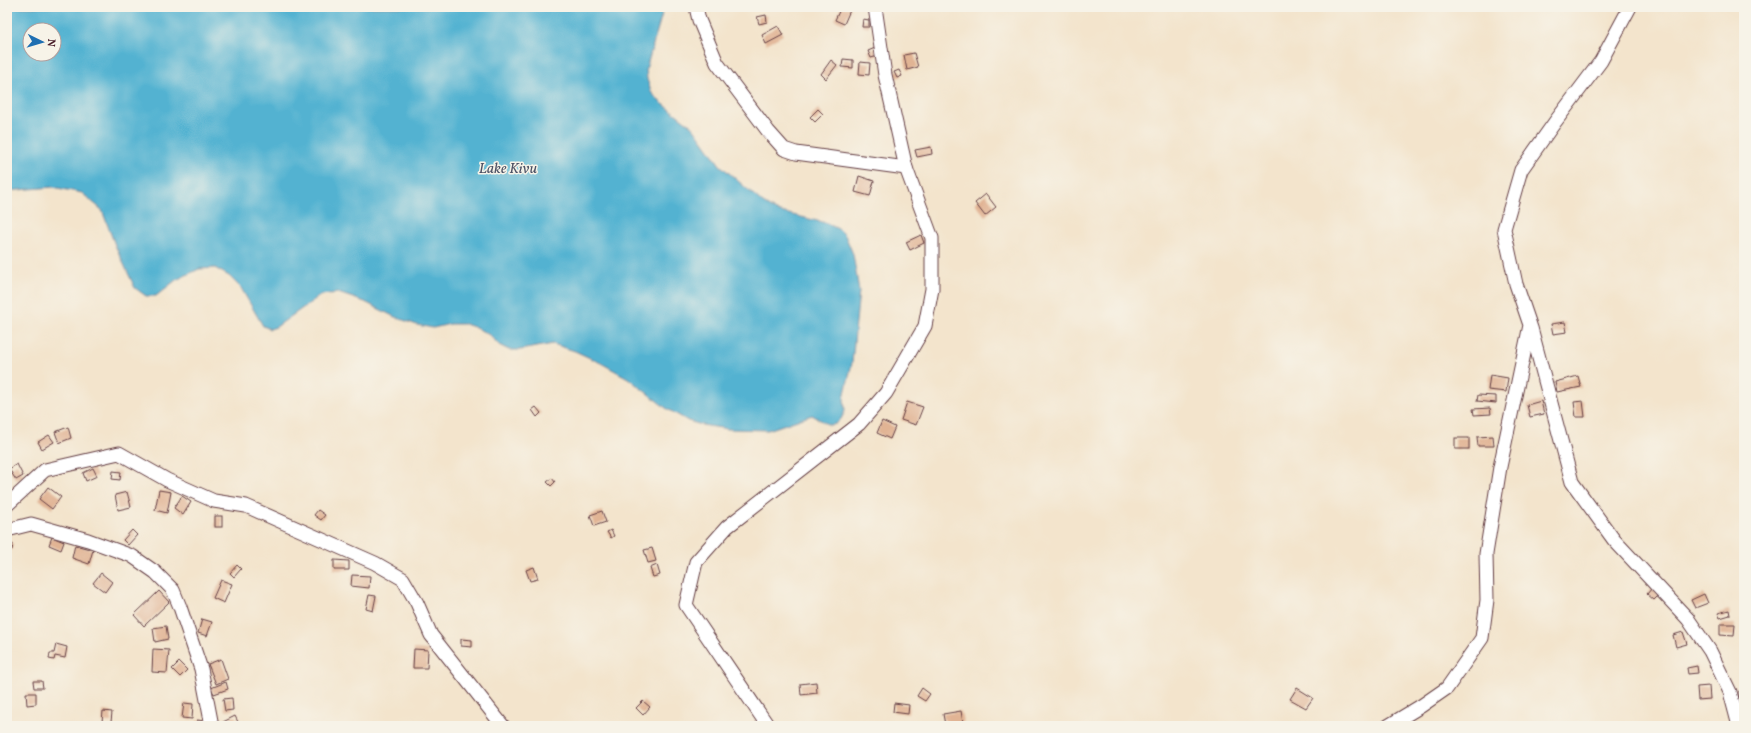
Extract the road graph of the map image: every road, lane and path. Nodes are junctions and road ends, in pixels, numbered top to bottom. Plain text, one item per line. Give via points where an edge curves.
1 (696, 7) edge
2 (875, 7) edge
3 (1630, 7) edge
4 (906, 168) junction
5 (1530, 324) junction
6 (7, 505) edge
7 (7, 530) edge
8 (212, 726) edge
9 (503, 726) edge
10 (768, 726) edge
11 (1388, 726) edge
12 (1739, 726) edge

1 - 4 street via 717,63 754,114 784,149 796,153
2 - 4 street via 885,75
3 - 5 street via 1601,61 1521,170 1504,229 1516,284
4 - 10 street via 932,238 932,289 925,326 886,393 859,424 727,527 696,562 686,605
5 - 11 street via 1500,467 1486,554 1487,600 1482,638 1447,688
5 - 12 street via 1572,482 1614,540 1688,619 1710,651 1730,692
6 - 9 street via 45,470 118,453 167,480 214,501 246,506 375,563 403,579 431,635
7 - 8 street via 31,524 88,540 132,556 155,572 173,590 180,607 201,668

